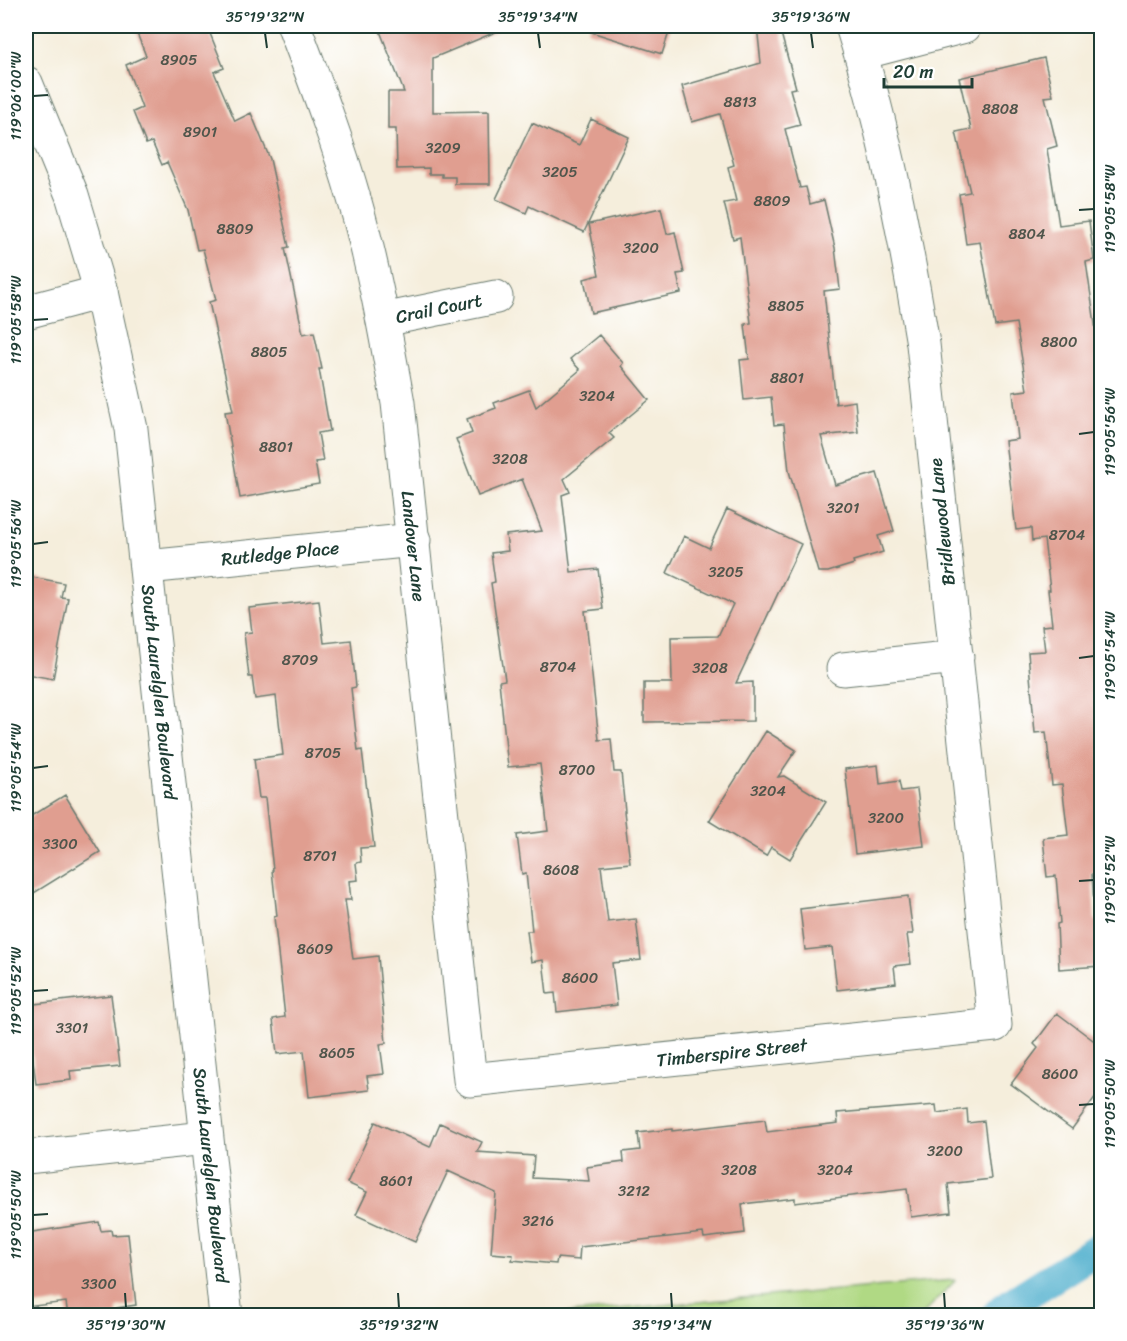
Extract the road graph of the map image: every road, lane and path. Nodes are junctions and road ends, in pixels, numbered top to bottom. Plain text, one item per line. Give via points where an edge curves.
1 (294, 26) edge
2 (965, 26) edge
3 (857, 39) edge
4 (26, 83) edge
5 (101, 291) junction
6 (496, 297) dead end
7 (26, 312) edge
8 (383, 320) junction
9 (414, 540) junction
10 (147, 567) junction
11 (957, 657) junction
12 (843, 669) dead end
13 (995, 1025) joint
14 (470, 1080) joint
15 (206, 1138) junction
16 (26, 1157) edge
17 (226, 1316) edge

1 - 8 street, Landover Lane via 356,204
2 - 3 street
3 - 11 street, Bridlewood Lane via 904,234 923,345
4 - 5 street, South Laurelglen Boulevard via 72,195
5 - 7 street
5 - 10 street, South Laurelglen Boulevard via 130,429
6 - 8 street, Crail Court
8 - 9 street, Landover Lane via 398,403
9 - 10 street, Rutledge Place
9 - 14 street, Landover Lane
10 - 15 street, South Laurelglen Boulevard
11 - 12 street
11 - 13 street, Bridlewood Lane
13 - 14 street, Timberspire Street
15 - 16 street
15 - 17 street, South Laurelglen Boulevard

